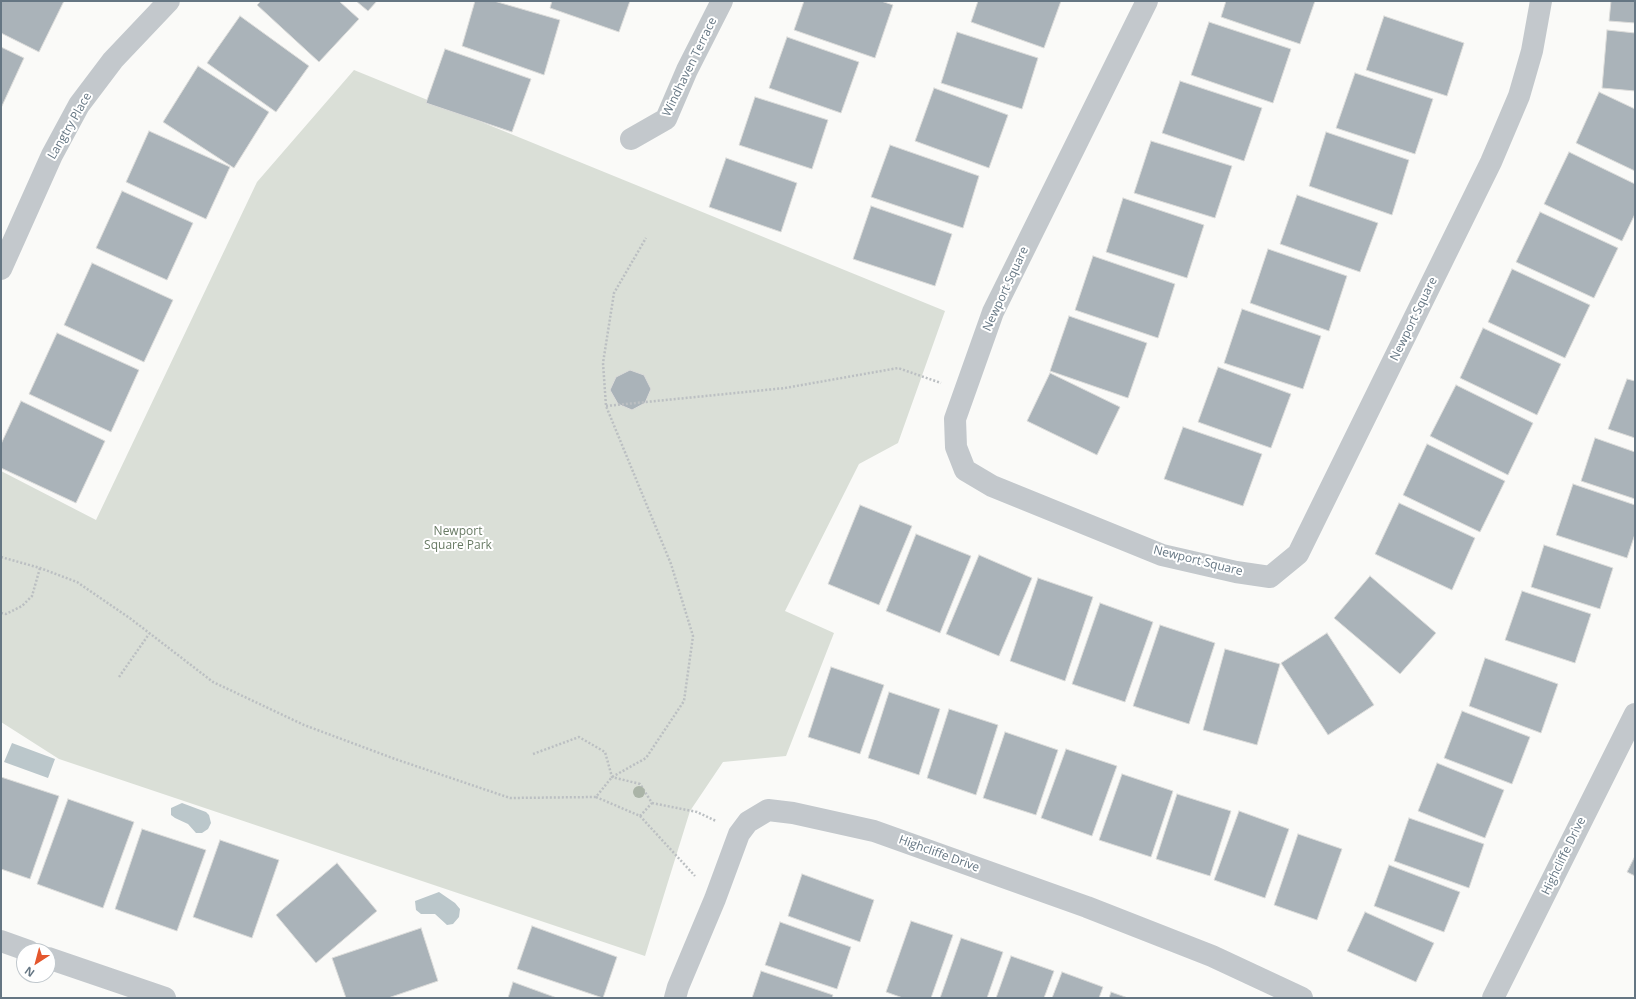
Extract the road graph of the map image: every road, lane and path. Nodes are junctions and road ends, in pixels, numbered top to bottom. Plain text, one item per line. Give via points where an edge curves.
1 (169, 1) edge
2 (722, 1) edge
3 (1147, 1) edge
4 (1541, 1) edge
5 (631, 139) dead end
6 (646, 238) dead end
7 (1, 269) edge
8 (966, 391) junction
9 (606, 406) junction
10 (1, 557) edge
11 (40, 568) junction
12 (1, 612) edge
13 (149, 634) junction
14 (119, 677) dead end
15 (1635, 714) edge
16 (532, 754) dead end
17 (612, 777) junction
18 (596, 797) junction
19 (652, 803) junction
20 (640, 816) junction
21 (739, 834) junction
22 (716, 899) junction
23 (1, 941) edge
24 (16, 946) edge
25 (56, 961) edge
26 (165, 998) edge
27 (675, 998) edge
28 (1302, 998) edge
29 (1493, 998) edge

1 - 7 street, Langtry Place via 113,60 79,105 52,155
2 - 5 street, Windhaven Terrace via 687,70 666,119
3 - 8 street, Newport Square via 992,312
4 - 8 street, Newport Square via 1532,51 1519,96 1491,162 1298,554 1270,577 1162,555 992,486 965,470 956,447 955,419
6 - 9 path via 614,293 603,363
8 - 9 path via 898,368 785,388
9 - 17 path via 672,564 693,636 684,701 646,758
10 - 11 path
11 - 12 path via 32,596 22,606 6,614
11 - 13 path via 77,582
13 - 14 path
13 - 18 path via 213,682 304,725 395,759 510,798
15 - 29 street, Highcliffe Drive
16 - 17 path via 579,737 605,752
17 - 18 path
17 - 19 path via 640,784
18 - 20 path
19 - 20 path
19 - 21 path via 697,812
20 - 22 path
21 - 22 street, Highcliffe Drive
21 - 28 street, Highcliffe Drive via 748,822 768,810 874,830 1087,907 1204,953
22 - 27 street, Highcliffe Drive
23 - 24 street
25 - 26 street

